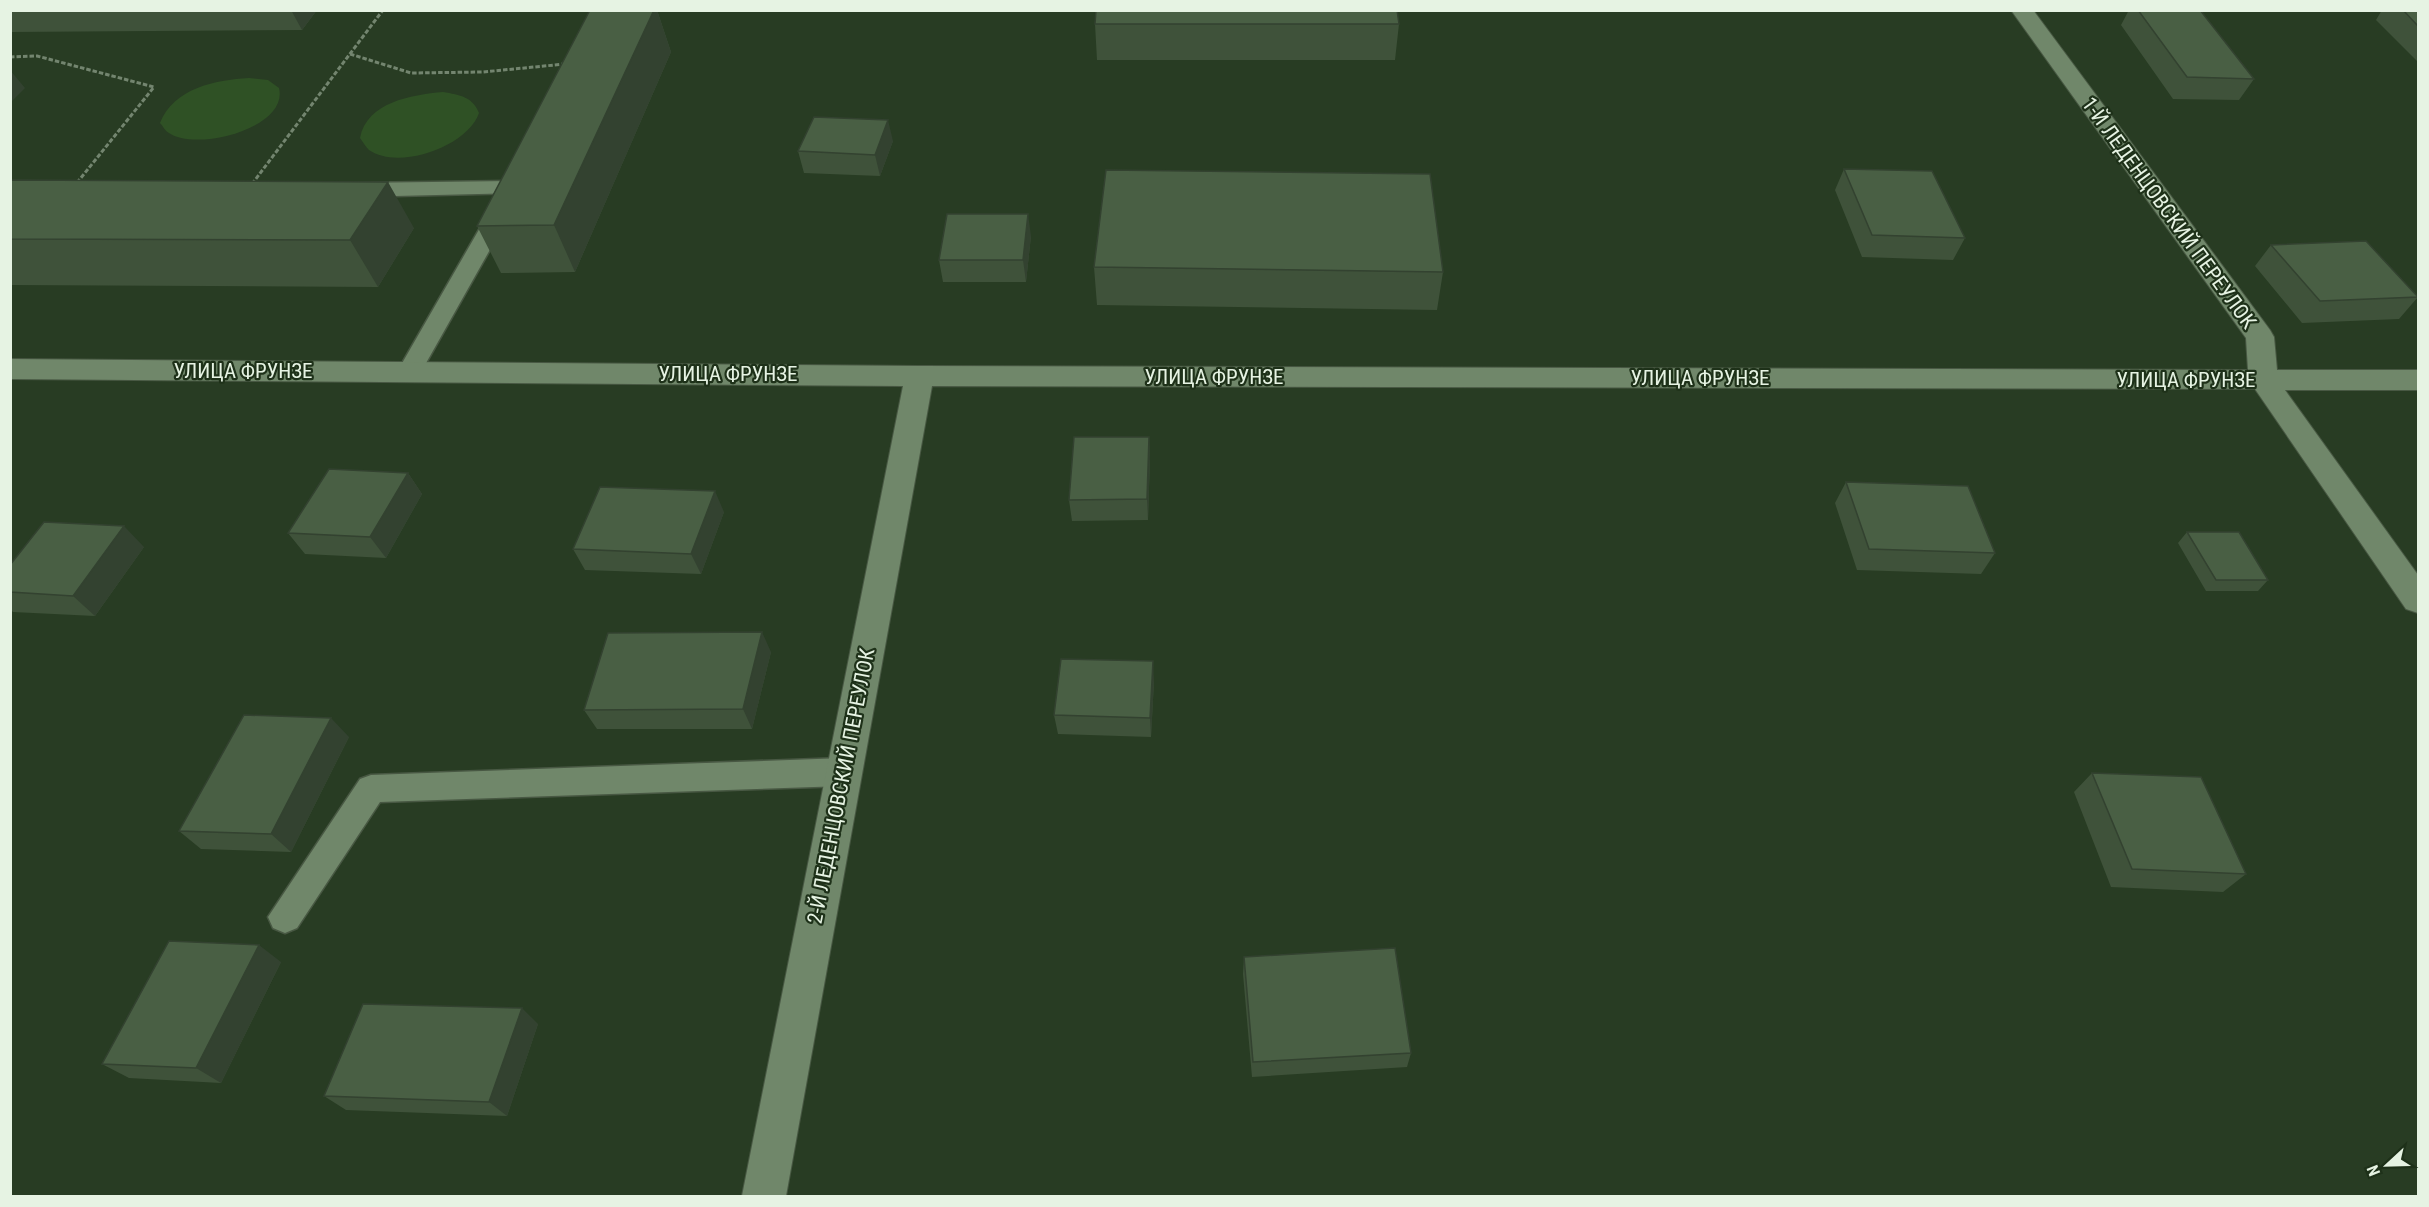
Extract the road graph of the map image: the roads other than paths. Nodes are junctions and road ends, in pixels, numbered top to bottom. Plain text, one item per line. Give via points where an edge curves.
1 (2022, 10) edge
2 (525, 167) edge
3 (513, 188) junction
4 (327, 190) edge
5 (10, 369) edge
6 (409, 372) junction
7 (918, 376) junction
8 (2263, 380) junction
9 (2418, 380) edge
10 (2418, 600) edge
11 (844, 772) junction
12 (285, 917) dead end
13 (764, 1197) edge

1 - 8 street, 1-Й ЛЕДЕНЦОВСКИЙ ПЕРЕУЛОК via 2260,337
2 - 3 lane
3 - 4 lane
3 - 6 lane
5 - 6 street, УЛИЦА ФРУНЗЕ
6 - 7 street, УЛИЦА ФРУНЗЕ
7 - 8 street, УЛИЦА ФРУНЗЕ
7 - 11 street, 2-Й ЛЕДЕНЦОВСКИЙ ПЕРЕУЛОК
8 - 9 street, УЛИЦА ФРУНЗЕ
8 - 10 street
11 - 12 lane via 370,789
11 - 13 street, 2-Й ЛЕДЕНЦОВСКИЙ ПЕРЕУЛОК

